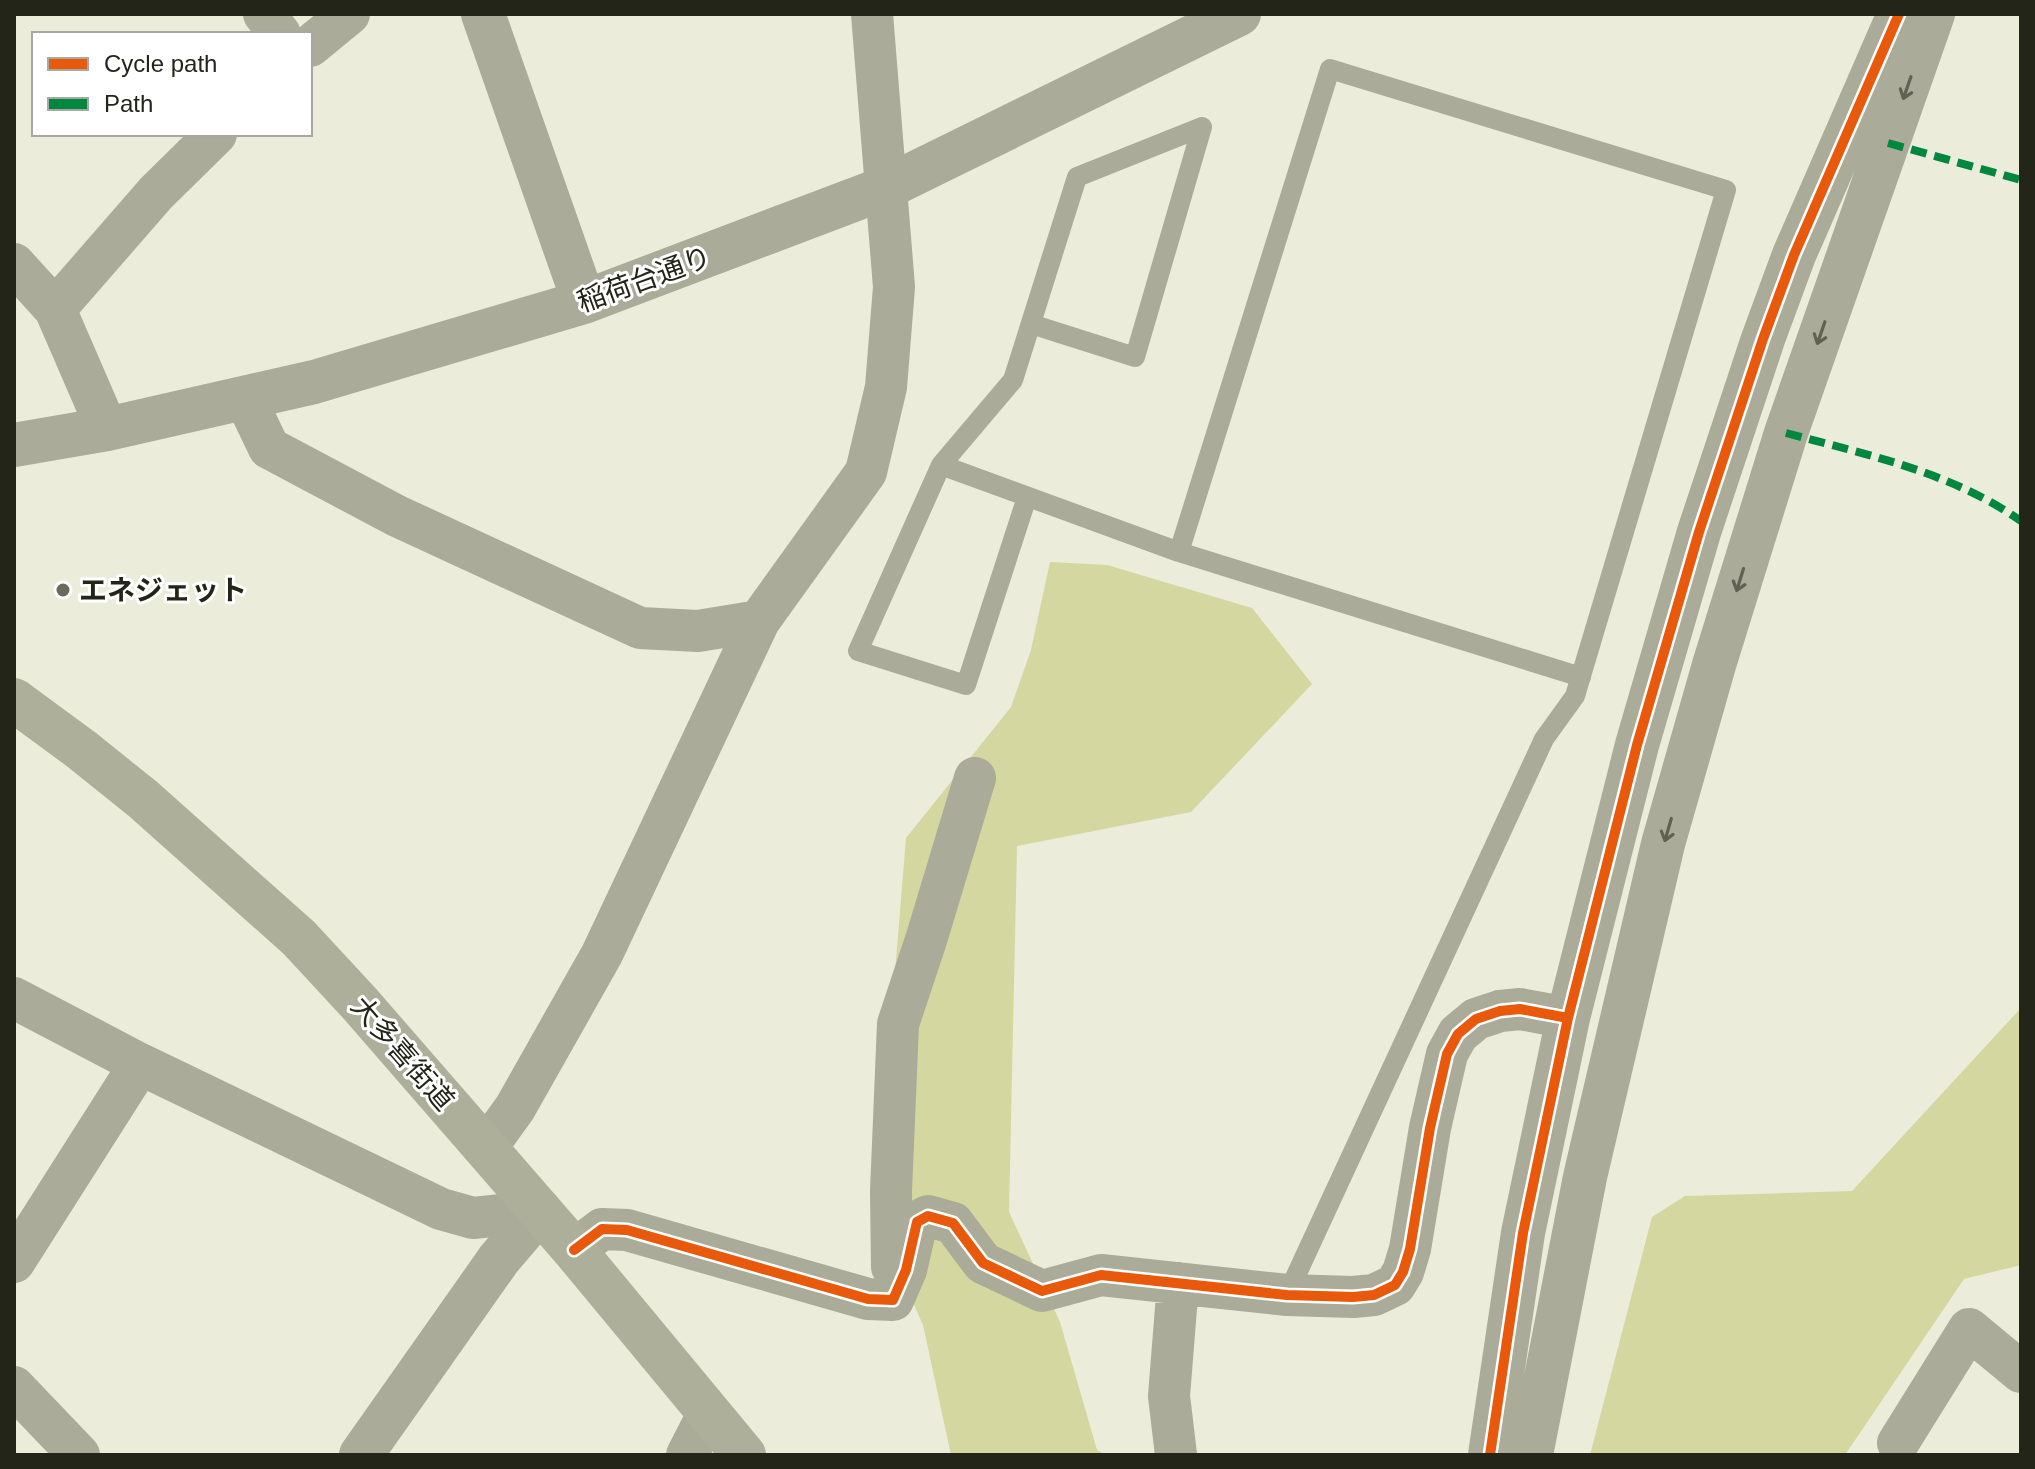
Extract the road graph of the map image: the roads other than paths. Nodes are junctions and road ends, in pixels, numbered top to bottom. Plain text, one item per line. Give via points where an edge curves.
1 (264, 14) edge
2 (349, 14) edge
3 (483, 14) edge
4 (872, 14) edge
5 (1239, 14) edge
6 (1899, 14) edge
7 (1933, 14) edge
8 (278, 32) edge
9 (312, 44) edge
10 (214, 136) edge
11 (885, 188) junction
12 (14, 264) edge
13 (584, 302) junction
14 (46, 319) edge
15 (1031, 324) junction
16 (245, 398) junction
17 (107, 429) junction
18 (14, 445) edge
19 (941, 465) junction
20 (1027, 497) junction
21 (1179, 552) junction
22 (759, 621) junction
23 (1581, 677) junction
24 (14, 700) edge
25 (1632, 763) junction
26 (1683, 776) junction
27 (975, 778) dead end
28 (14, 998) edge
29 (1568, 1018) junction
30 (140, 1064) junction
31 (486, 1148) junction
32 (540, 1211) junction
33 (574, 1250) junction
34 (14, 1262) edge
35 (1178, 1283) junction
36 (1287, 1295) junction
37 (893, 1300) junction
38 (2021, 1372) edge
39 (14, 1387) edge
40 (708, 1414) junction
41 (1898, 1443) dead end
42 (79, 1455) edge
43 (361, 1455) edge
44 (687, 1455) edge
45 (744, 1455) edge
46 (1176, 1455) edge
47 (1490, 1455) edge
48 (1531, 1455) edge

1 - 8 street
2 - 9 street
3 - 13 street
4 - 11 street
5 - 11 street, 稲荷台通り
6 - 25 street via 1763,339 1699,532
7 -> 26 street via 1786,433
10 - 14 street via 156,193
11 - 13 street, 稲荷台通り
11 - 22 street via 894,287 886,387 866,472
12 - 14 street
13 - 16 street, 稲荷台通り
14 - 17 street
15 - 15 lane via 1077,177 1202,127 1135,357
15 - 19 lane via 1013,380
16 - 17 street, 稲荷台通り
16 - 22 street via 269,448 397,516 640,628 698,631
17 - 18 street, 稲荷台通り
19 - 20 lane
19 - 20 lane via 858,651 966,685
20 - 21 lane
21 - 23 lane
21 - 23 lane via 1330,69 1726,190
22 - 31 street via 602,954 515,1108
23 - 36 lane via 1575,696 1544,739
24 - 31 highway, 大多喜街道 via 143,799 299,938
25 - 26 street
25 - 29 street
26 -> 48 street via 1589,1162
27 - 37 street via 898,1024
28 - 30 street
29 - 36 street via 1520,1009 1500,1011 1476,1019 1458,1034 1447,1054 1410,1249 1395,1285 1353,1297
29 - 47 street via 1523,1233
30 - 32 street via 441,1209 473,1218
30 - 34 street
31 - 32 highway, 大多喜街道
32 - 33 highway, 大多喜街道
32 - 43 street via 499,1259
33 - 37 street via 602,1229 627,1230 868,1299
33 - 40 highway, 大多喜街道
35 - 36 street
35 - 37 street via 1101,1275 1042,1291 983,1263 953,1223 928,1216 917,1222
35 - 46 street via 1169,1396
38 - 41 street via 1969,1329
39 - 42 street
40 - 44 street
40 - 45 highway, 大多喜街道

